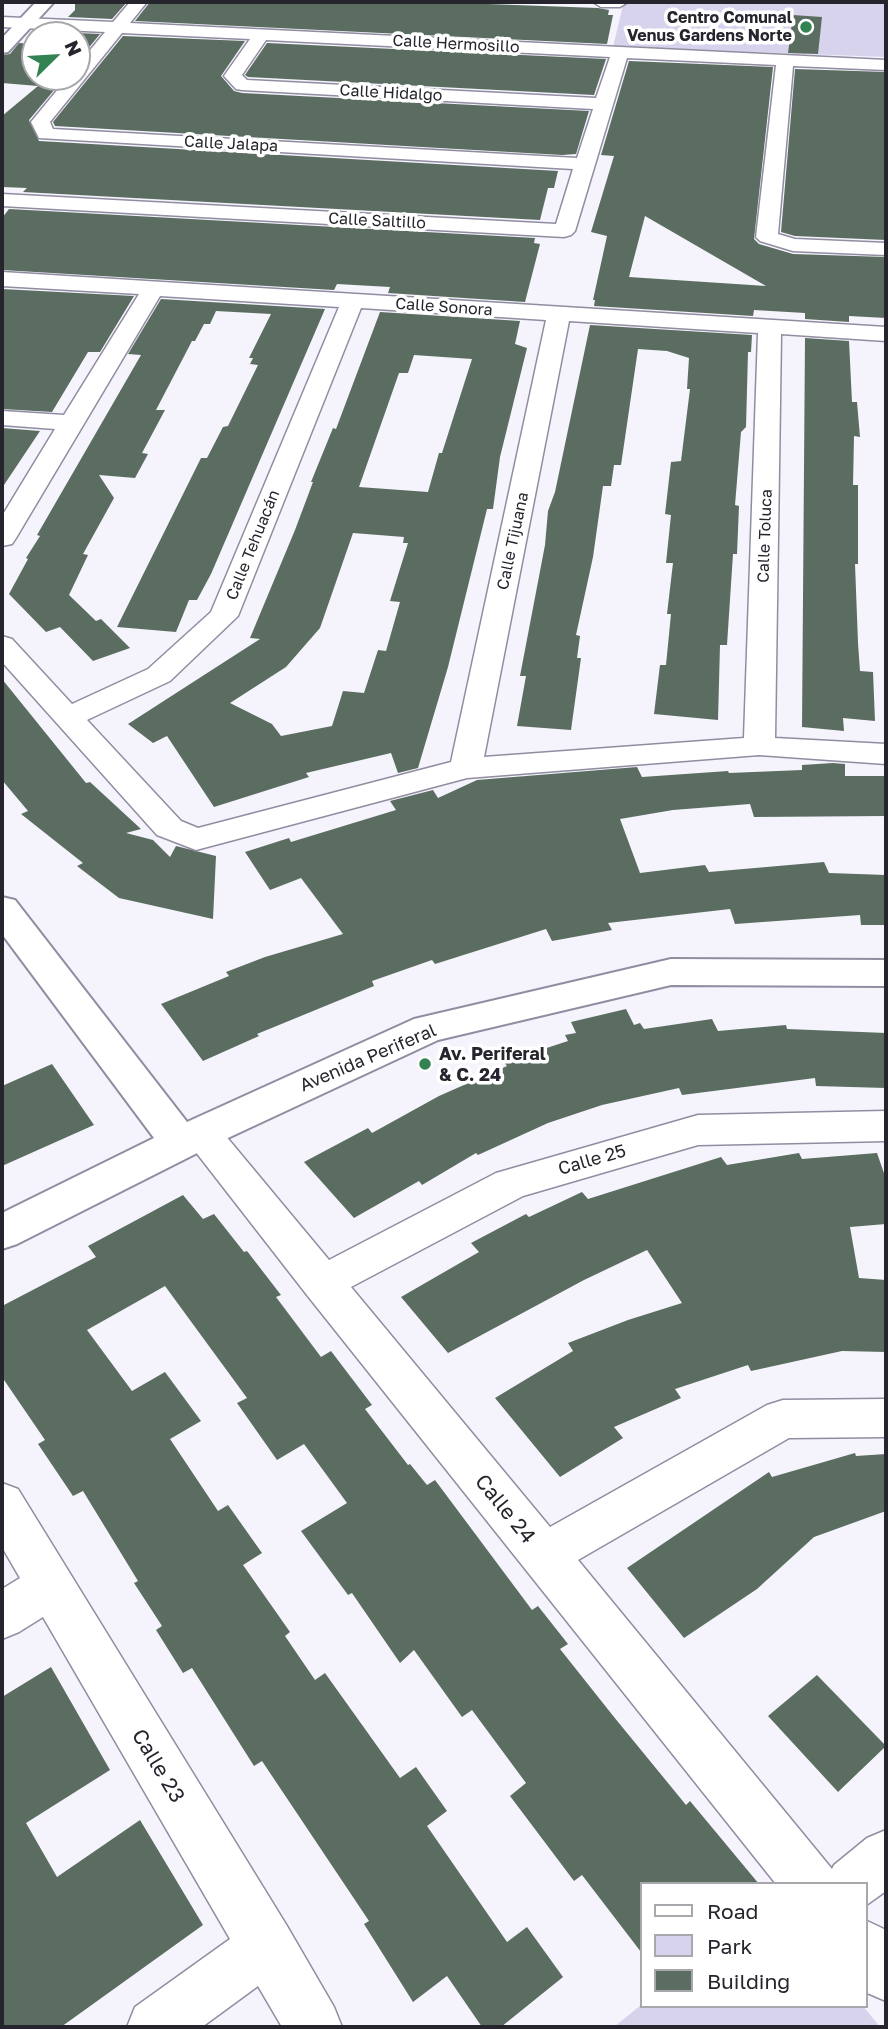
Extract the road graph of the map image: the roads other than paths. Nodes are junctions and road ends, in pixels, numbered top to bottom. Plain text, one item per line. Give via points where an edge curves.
1 (45, 2) edge
2 (139, 2) edge
3 (601, 2) edge
4 (620, 2) edge
5 (27, 21) edge
6 (2, 22) edge
7 (21, 23) edge
8 (91, 26) edge
9 (21, 27) edge
10 (119, 27) junction
11 (262, 34) junction
12 (2, 48) edge
13 (620, 52) junction
14 (785, 60) junction
15 (886, 65) edge
16 (604, 104) junction
17 (585, 164) junction
18 (2, 200) edge
19 (886, 249) edge
20 (2, 279) edge
21 (153, 289) junction
22 (353, 301) junction
23 (559, 314) junction
24 (770, 327) junction
25 (886, 334) edge
26 (2, 418) edge
27 (70, 423) junction
28 (3, 533) edge
29 (2, 645) edge
30 (68, 717) junction
31 (759, 746) junction
32 (886, 754) edge
33 (466, 768) junction
34 (2, 909) edge
35 (886, 973) edge
36 (886, 1126) edge
37 (191, 1138) junction
38 (2, 1232) edge
39 (322, 1283) junction
40 (886, 1418) edge
41 (2, 1504) edge
42 (542, 1555) junction
43 (50, 1586) junction
44 (2, 1615) edge
45 (886, 1857) edge
46 (809, 1882) edge
47 (855, 1882) edge
48 (267, 1947) junction
49 (867, 1950) edge
50 (886, 1973) edge
51 (155, 2027) edge
52 (314, 2027) edge

1 - 5 street
2 - 10 street, Calle Jalapa
3 - 4 street
6 - 7 street, Calle Hermosillo
8 - 10 street, Calle Hermosillo
9 - 12 street
10 - 11 street, Calle Hermosillo
10 - 17 street, Calle Jalapa via 40,122 46,134
11 - 13 street, Calle Hermosillo
11 - 16 street, Calle Hidalgo via 233,76 242,85
13 - 14 street, Calle Hermosillo
13 - 16 street, Calle Saltillo
14 - 15 street, Calle Hermosillo
14 - 19 street via 767,237 793,245
16 - 17 street, Calle Saltillo
17 - 18 street, Calle Saltillo via 564,231
20 - 21 street, Calle Sonora
21 - 22 street, Calle Sonora
21 - 27 street
22 - 23 street, Calle Sonora
22 - 30 street, Calle Tehuacán via 224,616 159,675
23 - 24 street, Calle Sonora
23 - 33 street, Calle Tijuana
24 - 25 street, Calle Sonora
24 - 31 street, Calle Toluca
26 - 27 street
27 - 28 street
29 - 30 street
30 - 33 street via 169,828 196,839
31 - 32 street
31 - 33 street
34 - 37 street
35 - 37 street, Avenida Periferal via 671,972 428,1029
36 - 39 street, Calle 25 via 698,1130 510,1184
37 - 38 street, Avenida Periferal
37 - 39 street, Calle 24
39 - 42 street, Calle 24
40 - 42 street via 783,1419
41 - 43 street, Calle 23
42 - 46 street, Calle 24
43 - 44 street
43 - 48 street, Calle 23
45 - 47 street
48 - 51 street
48 - 52 street, Calle 23
49 - 50 street

